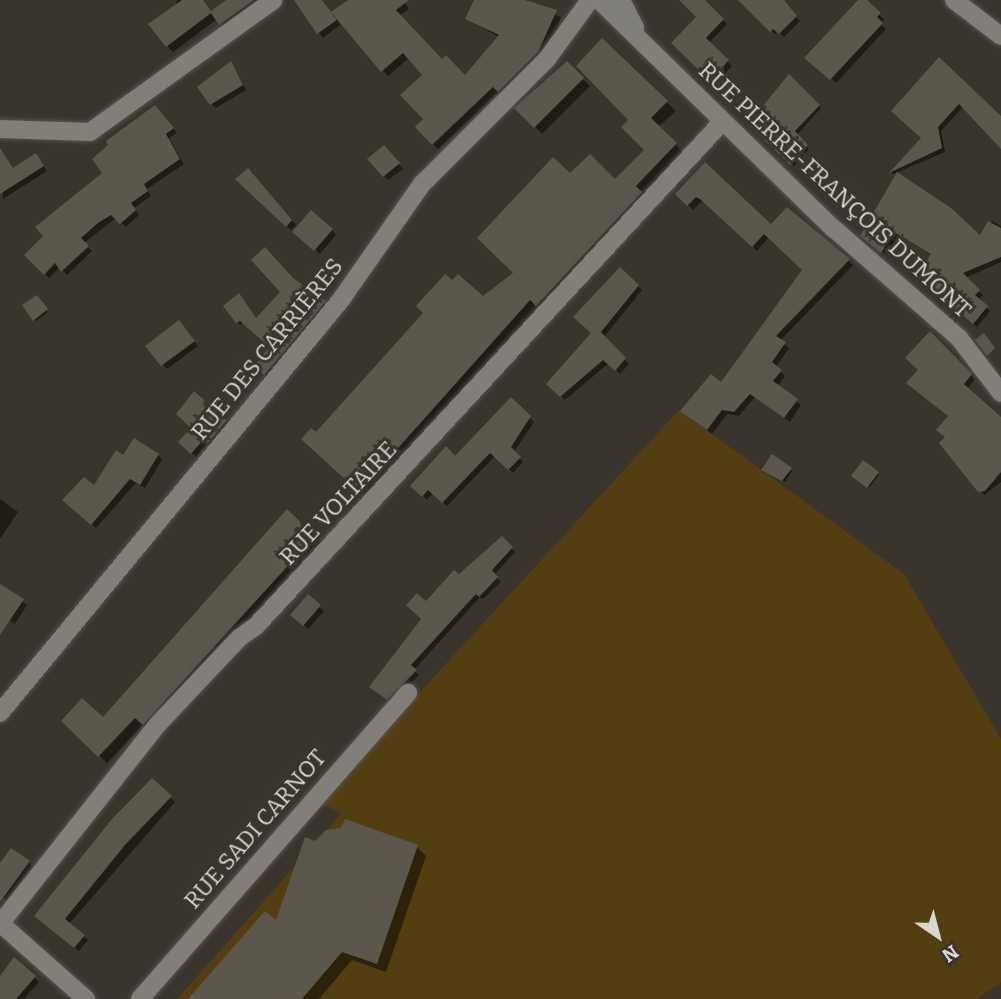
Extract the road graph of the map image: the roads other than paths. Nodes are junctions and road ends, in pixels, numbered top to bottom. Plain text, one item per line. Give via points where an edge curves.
1 (274, 0) edge
2 (578, 0) edge
3 (590, 0) edge
4 (599, 0) edge
5 (621, 0) edge
6 (954, 0) edge
7 (576, 22) junction
8 (1001, 36) edge
9 (640, 37) junction
10 (722, 122) junction
11 (0, 129) edge
12 (1001, 393) edge
13 (408, 693) dead end
14 (0, 713) edge
15 (0, 923) edge
16 (86, 999) edge
17 (141, 999) edge

1 - 11 street via 90,132
2 - 7 street
3 - 7 street, RUE DES CARRIÈRES
4 - 9 street, RUE PIERRE-FRANÇOIS DUMONT
5 - 9 street
6 - 8 street
7 - 14 street, RUE DES CARRIÈRES via 547,60 422,184 340,301
9 - 10 street, RUE PIERRE-FRANÇOIS DUMONT
10 - 12 street, RUE PIERRE-FRANÇOIS DUMONT via 959,338
10 - 15 street, RUE VOLTAIRE via 256,626 239,638 159,723
13 - 17 street, RUE SADI CARNOT via 280,834
15 - 16 street

